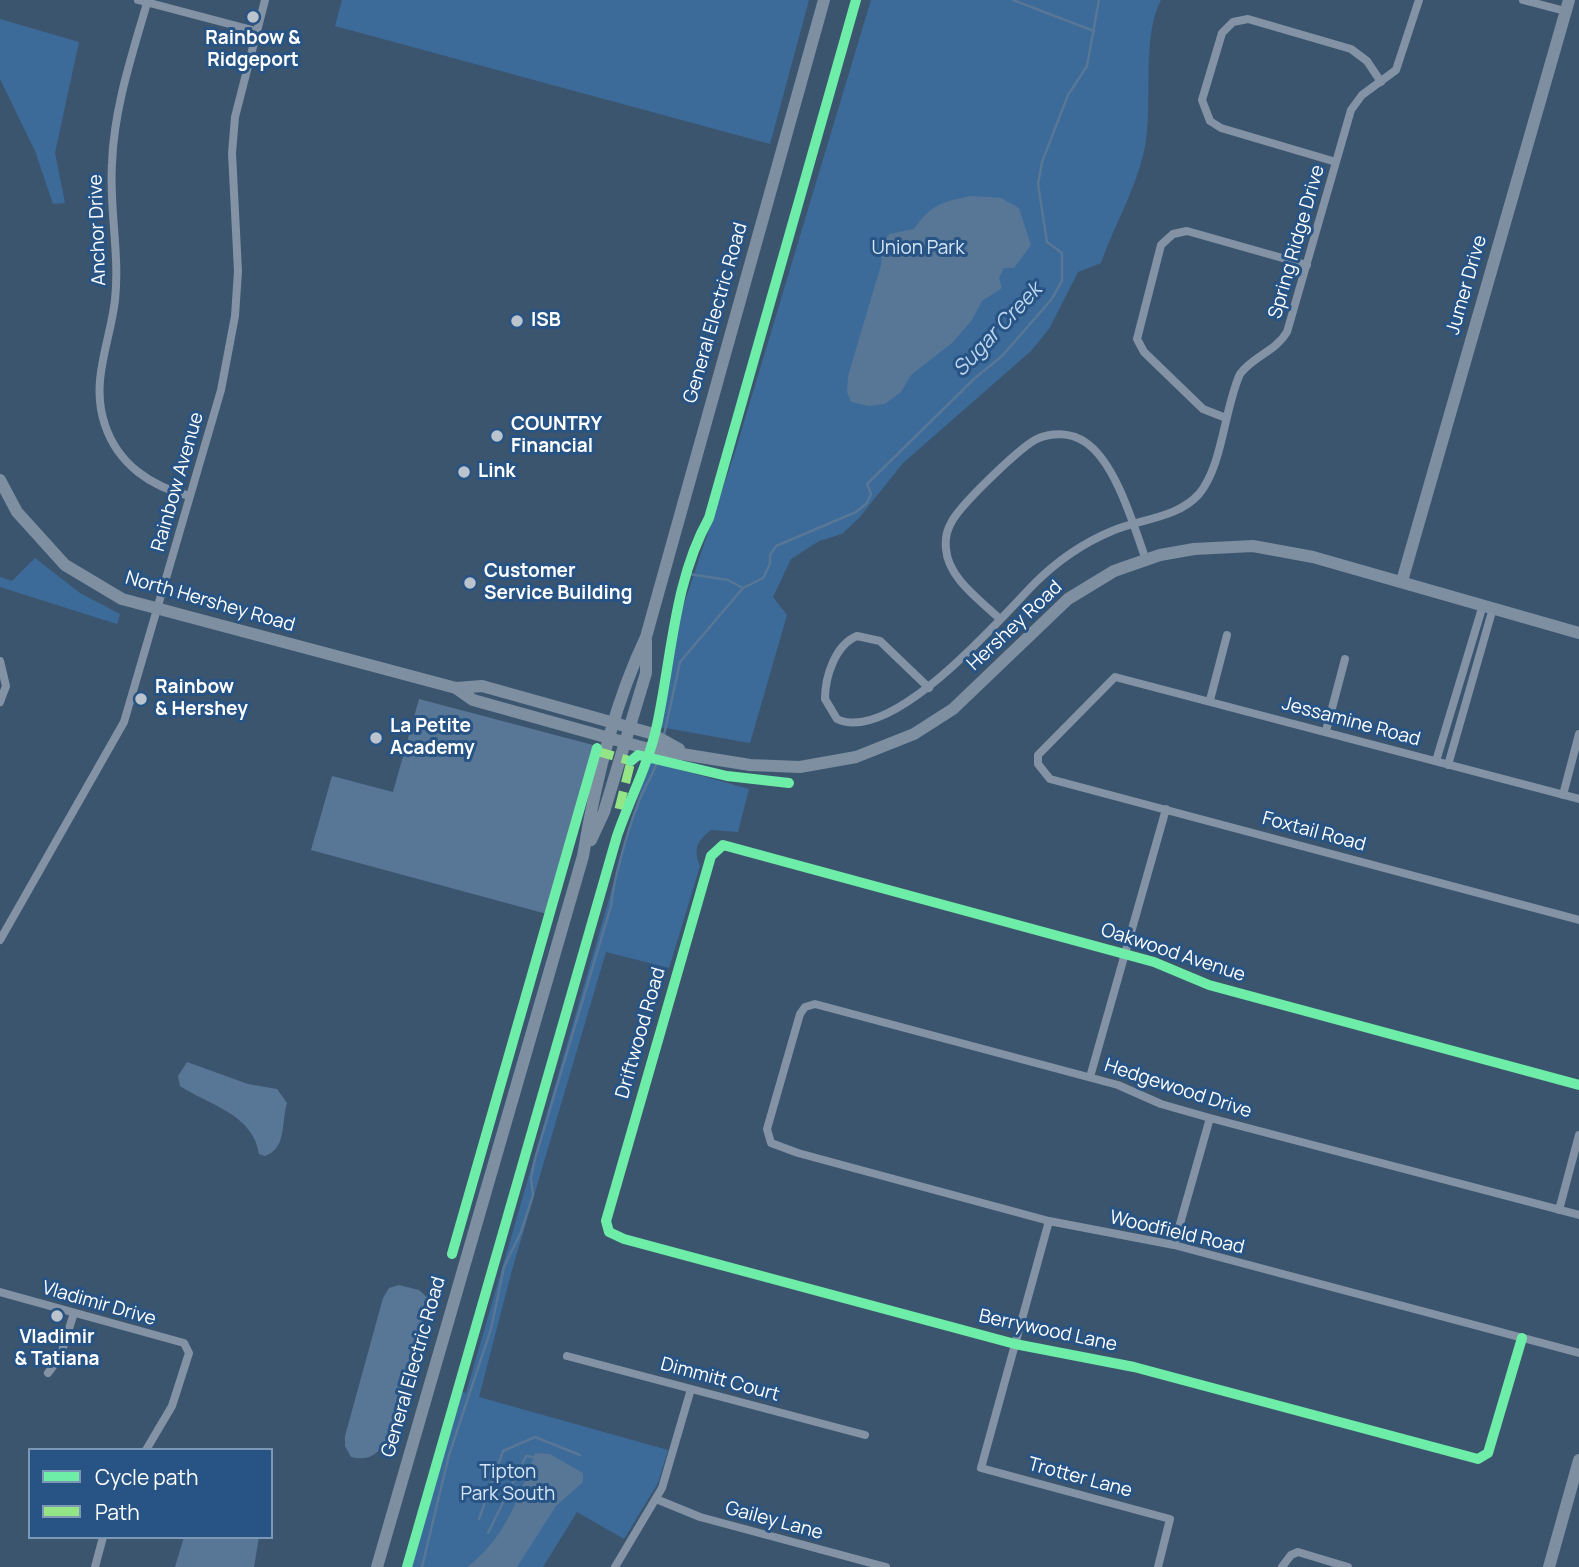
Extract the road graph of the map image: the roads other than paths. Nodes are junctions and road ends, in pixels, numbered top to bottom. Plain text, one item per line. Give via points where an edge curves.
1 (265, 0) edge
2 (824, 0) edge
3 (1419, 0) edge
4 (1523, 0) edge
5 (142, 1) edge
6 (1567, 6) edge
7 (256, 31) junction
8 (1381, 82) junction
9 (1336, 162) junction
10 (1307, 265) junction
11 (1226, 418) junction
12 (0, 480) edge
13 (190, 496) junction
14 (1133, 523) junction
15 (1146, 560) junction
16 (1402, 581) junction
17 (1488, 606) junction
18 (157, 610) junction
19 (1000, 619) junction
20 (1579, 633) edge
21 (1227, 635) dead end
22 (646, 637) junction
23 (1345, 659) dead end
24 (0, 661) edge
25 (1462, 672) junction
26 (1474, 675) junction
27 (456, 688) junction
28 (929, 688) junction
29 (1210, 700) junction
30 (0, 702) edge
31 (615, 724) junction
32 (631, 728) junction
33 (1326, 731) junction
34 (1579, 734) edge
35 (611, 739) junction
36 (626, 743) junction
37 (688, 754) junction
38 (1436, 761) junction
39 (1448, 765) junction
40 (1042, 772) joint
41 (1563, 795) junction
42 (1579, 799) edge
43 (1166, 809) junction
44 (717, 848) joint
45 (583, 856) junction
46 (1579, 920) edge
47 (0, 921) edge
48 (9, 925) junction
49 (0, 940) edge
50 (1125, 954) junction
51 (1090, 1077) junction
52 (1579, 1085) edge
53 (1210, 1118) junction
54 (1579, 1135) edge
55 (769, 1142) joint
56 (1559, 1210) junction
57 (1579, 1215) edge
58 (1049, 1221) junction
59 (607, 1230) joint
60 (1174, 1245) junction
61 (0, 1293) edge
62 (74, 1313) junction
63 (1522, 1338) junction
64 (1015, 1345) junction
65 (1579, 1353) edge
66 (567, 1356) dead end
67 (48, 1373) dead end
68 (691, 1389) junction
69 (865, 1435) dead end
70 (147, 1448) edge
71 (1579, 1460) edge
72 (656, 1499) junction
73 (102, 1539) edge
74 (95, 1567) edge
75 (377, 1567) edge
76 (615, 1567) edge
77 (886, 1567) edge
78 (1158, 1567) edge
79 (1282, 1567) edge
80 (1348, 1567) edge
81 (1549, 1567) edge

1 - 7 street, Rainbow Avenue
2 - 22 main road, General Electric Road
3 - 8 street, Spring Ridge Drive via 1401,62
4 - 6 street
5 - 7 street
5 - 13 street, Anchor Drive via 114,139 111,183 116,278 99,401 110,439 127,463 156,484
6 - 16 main road, Jumer Drive
7 - 13 street, Rainbow Avenue via 235,117 232,153 238,232 235,316 221,390
8 - 9 street, Spring Ridge Drive via 1356,102
8 - 9 street via 1367,61 1351,50 1248,19 1233,22 1222,33 1202,100 1210,121
9 - 10 street, Spring Ridge Drive
10 - 11 street, Spring Ridge Drive via 1287,332 1240,374
10 - 11 street via 1187,231 1173,234 1161,245 1136,331 1139,346 1203,409
11 - 14 street, Spring Ridge Drive via 1208,478 1197,496 1179,509
12 - 18 main road, North Hershey Road via 17,512 65,565 121,598
13 - 18 street, Rainbow Avenue
14 - 15 street
14 - 19 street, Spring Ridge Drive via 1070,554
14 - 19 street via 1092,447 1063,434 1032,441 957,513 946,540 953,571
15 - 16 main road, Hershey Road via 1194,549 1253,546 1313,556
15 - 37 main road, Hershey Road via 1114,571 1068,599 953,709 914,734 856,757 800,767 750,765
16 - 17 main road, Hershey Road
17 - 20 main road, Hershey Road
17 - 25 street
17 - 26 street
18 - 27 main road, North Hershey Road
18 - 48 street, Rainbow Avenue via 124,722
19 - 28 street, Spring Ridge Drive
21 - 29 street
22 - 31 main road, General Electric Road via 631,668
22 - 32 main road, General Electric Road via 646,673
23 - 33 street
24 - 30 street via 6,686
25 - 26 street
25 - 38 street
26 - 39 street
27 - 31 main road, North Hershey Road via 482,687
27 - 35 main road, North Hershey Road via 473,700
28 - 28 street, Spring Ridge Drive via 880,641 865,636 849,639 838,652 825,699 837,719 852,724 897,707
29 - 33 street, Jessamine Road
29 - 40 street, Jessamine Road via 1115,677 1044,745 1038,755
31 - 32 main road, North Hershey Road
31 - 35 main road, General Electric Road
32 - 36 main road, General Electric Road
32 - 37 main road, Hershey Road
33 - 38 street, Jessamine Road
34 - 41 street
35 - 36 main road, Hershey Road
35 - 45 main road, General Electric Road
36 - 37 main road, Hershey Road
36 - 45 main road, General Electric Road via 604,812
38 - 39 street, Jessamine Road
39 - 41 street, Jessamine Road
40 - 43 street, Foxtail Road via 1050,779
41 - 42 street, Jessamine Road
43 - 46 street, Foxtail Road
43 - 50 street
44 - 50 street, Oakwood Avenue via 723,845
44 - 59 street, Driftwood Road via 648,1073
45 - 75 main road, General Electric Road
47 - 48 street
48 - 49 street, Rainbow Avenue
50 - 51 street
50 - 52 street, Oakwood Avenue via 1209,985
51 - 53 street, Hedgewood Drive
51 - 55 street, Hedgewood Drive via 808,1005 800,1014 767,1129
53 - 56 street, Hedgewood Drive
53 - 60 street
54 - 56 street
55 - 58 street, Woodfield Road
56 - 57 street, Hedgewood Drive
58 - 60 street, Woodfield Road
58 - 64 street
59 - 64 street, Berrywood Lane via 624,1239
60 - 63 street, Woodfield Road
61 - 62 street, Vladimir Drive
62 - 67 street via 60,1357
62 - 70 street, Vladimir Drive via 187,1347 172,1406
63 - 64 street, Berrywood Lane via 1484,1458 1465,1457 1111,1362
63 - 65 street, Woodfield Road
64 - 78 street, Trotter Lane via 981,1468 1170,1519
66 - 68 street, Dimmitt Court
68 - 69 street, Dimmitt Court
68 - 72 street via 668,1475
71 - 81 main road
72 - 76 street
72 - 77 street, Gailey Lane via 700,1517
73 - 74 street
79 - 80 street via 1298,1552

